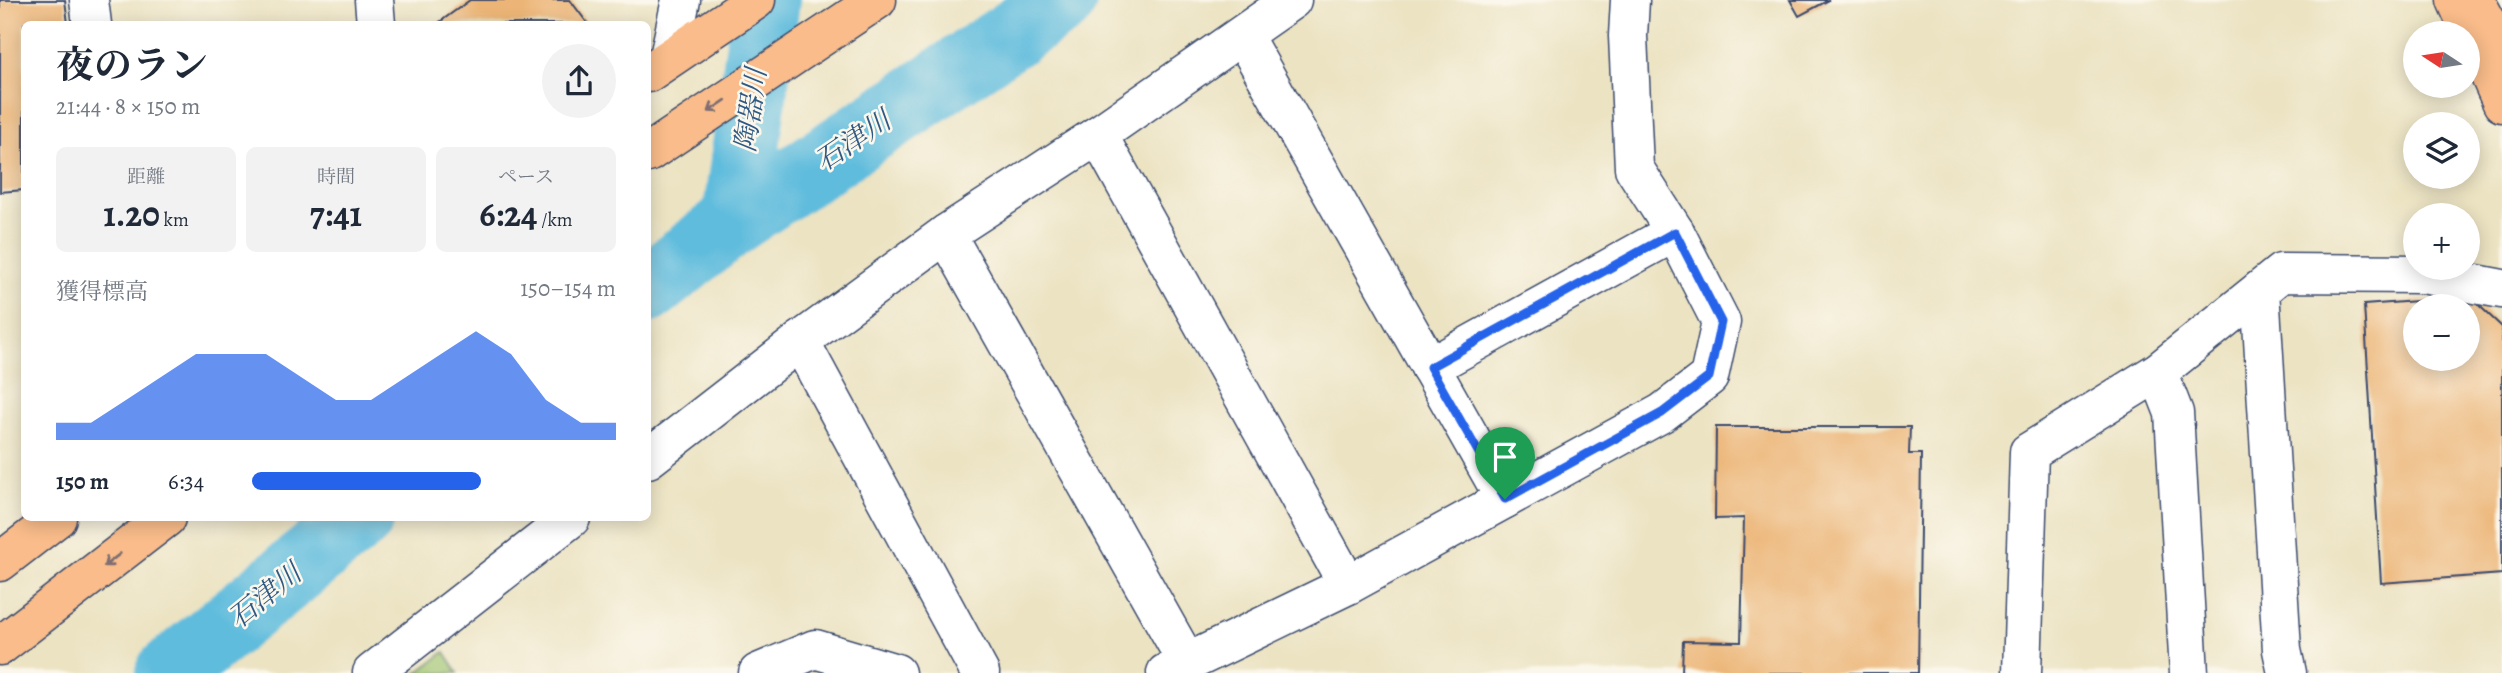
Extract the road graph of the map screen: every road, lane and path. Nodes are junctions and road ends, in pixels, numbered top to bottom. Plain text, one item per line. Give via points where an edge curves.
1 (89, 0) edge
2 (374, 0) edge
3 (681, 0) edge
4 (756, 0) edge
5 (877, 0) edge
6 (1292, 0) edge
7 (1630, 0) edge
8 (2456, 0) edge
9 (2475, 0) edge
10 (92, 21) edge
11 (376, 21) edge
12 (1243, 36) junction
13 (2502, 49) edge
14 (669, 58) edge
15 (2502, 103) edge
16 (1098, 135) junction
17 (651, 151) edge
18 (1675, 232) junction
19 (946, 234) junction
20 (2502, 289) edge
21 (2260, 290) junction
22 (800, 341) junction
23 (1430, 367) junction
24 (2158, 372) junction
25 (651, 456) edge
26 (1505, 499) junction
27 (53, 521) edge
28 (162, 521) edge
29 (567, 521) edge
30 (0, 562) edge
31 (1348, 585) junction
32 (0, 646) edge
33 (1177, 669) edge
34 (372, 673) edge
35 (758, 673) edge
36 (896, 673) edge
37 (980, 673) edge
38 (2022, 673) edge
39 (2189, 673) edge
40 (2287, 673) edge

1 - 10 street
2 - 11 street
3 - 14 street
4 - 14 main road
5 -> 17 main road
6 - 12 street
7 - 18 street via 1634,168
8 - 15 main road
9 - 13 main road
12 - 16 street
12 - 23 street
16 - 19 street
16 - 31 street
18 - 23 street
18 - 26 street via 1721,322 1709,377 1662,413
19 - 22 street
19 - 33 street
20 - 21 street via 2423,274 2281,273
21 - 24 street
21 - 40 street
22 - 25 street
22 - 37 street
23 - 26 street
24 - 38 street via 2029,452
24 - 39 street via 2174,413
26 - 31 street
27 - 30 main road
28 -> 32 main road
29 - 34 street
31 - 33 street
35 - 36 street via 815,649

